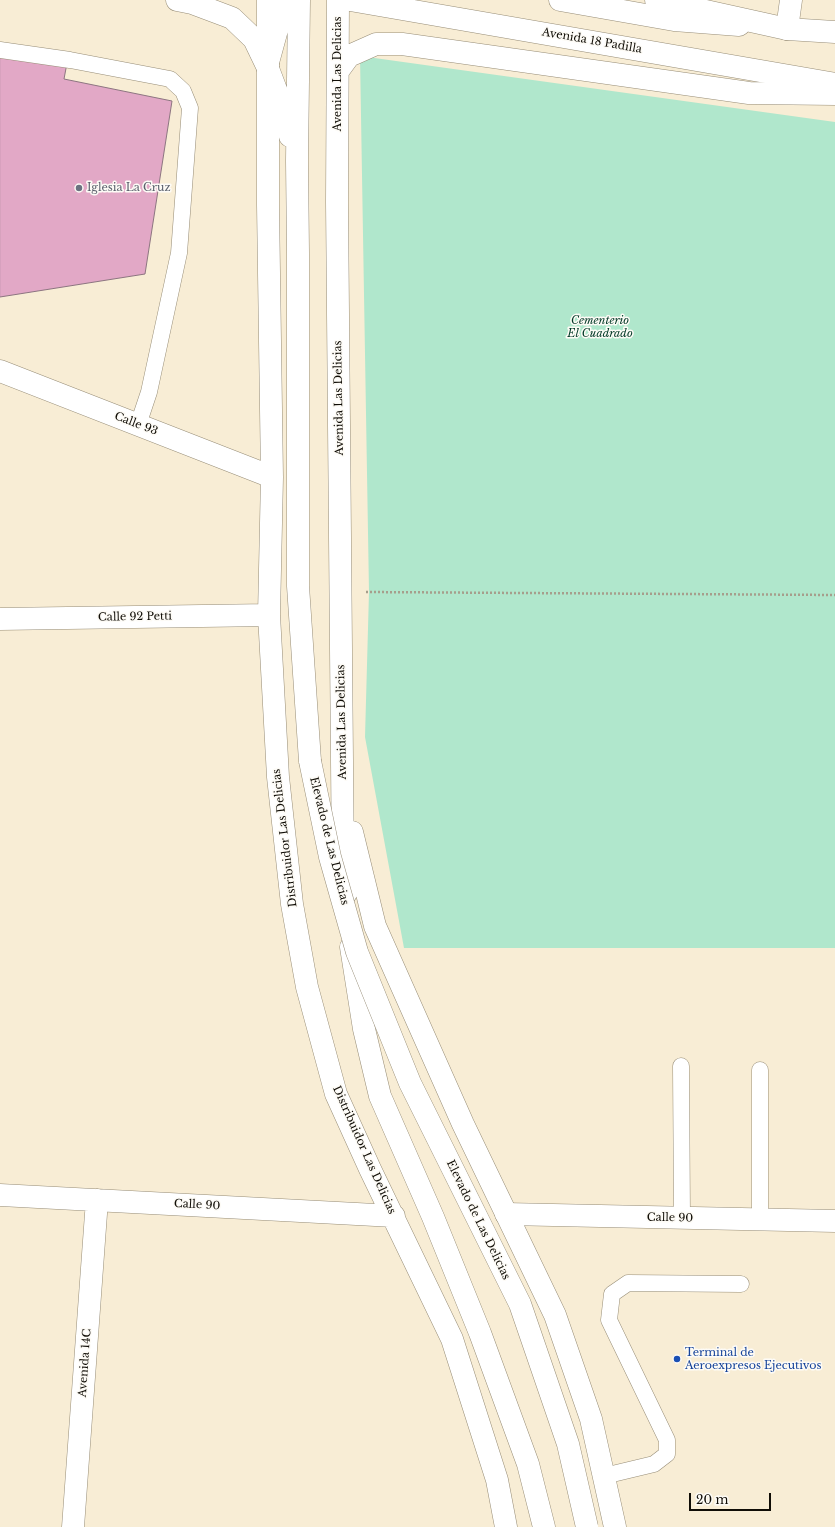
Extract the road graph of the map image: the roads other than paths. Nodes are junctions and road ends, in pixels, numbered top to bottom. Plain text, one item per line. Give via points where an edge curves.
1 (177, 0) edge
2 (268, 0) edge
3 (285, 0) edge
4 (299, 0) edge
5 (338, 0) edge
6 (350, 0) edge
7 (560, 0) edge
8 (656, 0) edge
9 (791, 0) edge
10 (787, 29) junction
11 (835, 32) edge
12 (0, 50) edge
13 (267, 66) junction
14 (338, 71) junction
15 (835, 84) edge
16 (835, 94) edge
17 (297, 161) junction
18 (0, 371) edge
19 (138, 424) junction
20 (272, 478) junction
21 (269, 615) junction
22 (0, 619) edge
23 (343, 796) junction
24 (681, 1066) dead end
25 (760, 1070) dead end
26 (0, 1195) edge
27 (97, 1200) junction
28 (506, 1214) junction
29 (394, 1216) junction
30 (682, 1218) junction
31 (760, 1220) junction
32 (835, 1221) edge
33 (741, 1284) dead end
34 (604, 1476) junction
35 (73, 1527) edge
36 (506, 1527) edge
37 (544, 1527) edge
38 (587, 1527) edge
39 (615, 1527) edge

1 - 13 main road via 232,18 254,39
2 - 13 main road
3 - 13 main road
4 - 17 main road
5 - 14 main road, Avenida Las Delicias
6 - 15 main road, Avenida 18 Padilla
7 - 10 main road via 674,20
8 - 10 main road
9 - 10 main road
10 - 11 main road
12 - 19 lane via 170,79 183,91 190,108 179,254 148,392
13 - 17 main road via 284,111
13 - 20 main road
14 - 16 main road via 349,56 376,44 402,44 749,93
14 - 23 main road, Avenida Las Delicias
17 - 38 main road, Elevado de Las Delicias, bridge via 298,586 310,761 330,857 357,952 410,1083 520,1304 568,1444
18 - 19 main road, Calle 93
19 - 20 main road, Calle 93
20 - 21 main road
21 - 22 main road, Calle 92 Petti
21 - 29 main road, Distribuidor Las Delicias via 278,777 292,904 307,986 336,1094
23 - 28 main road via 375,926
23 - 37 main road, Elevado de Las Delicias via 343,872 352,960 364,1029 380,1096 480,1333 528,1464
24 - 30 lane
25 - 31 lane
26 - 27 main road, Calle 90
27 - 29 main road, Calle 90
27 - 35 main road, Avenida 14C
28 - 30 main road, Calle 90
28 - 34 main road via 555,1315 591,1419
29 - 36 main road, Distribuidor Las Delicias via 452,1339 497,1480
30 - 31 main road, Calle 90
31 - 32 main road, Calle 90
33 - 34 lane via 628,1283 612,1294 609,1320 667,1440 666,1454 654,1464
34 - 39 main road

